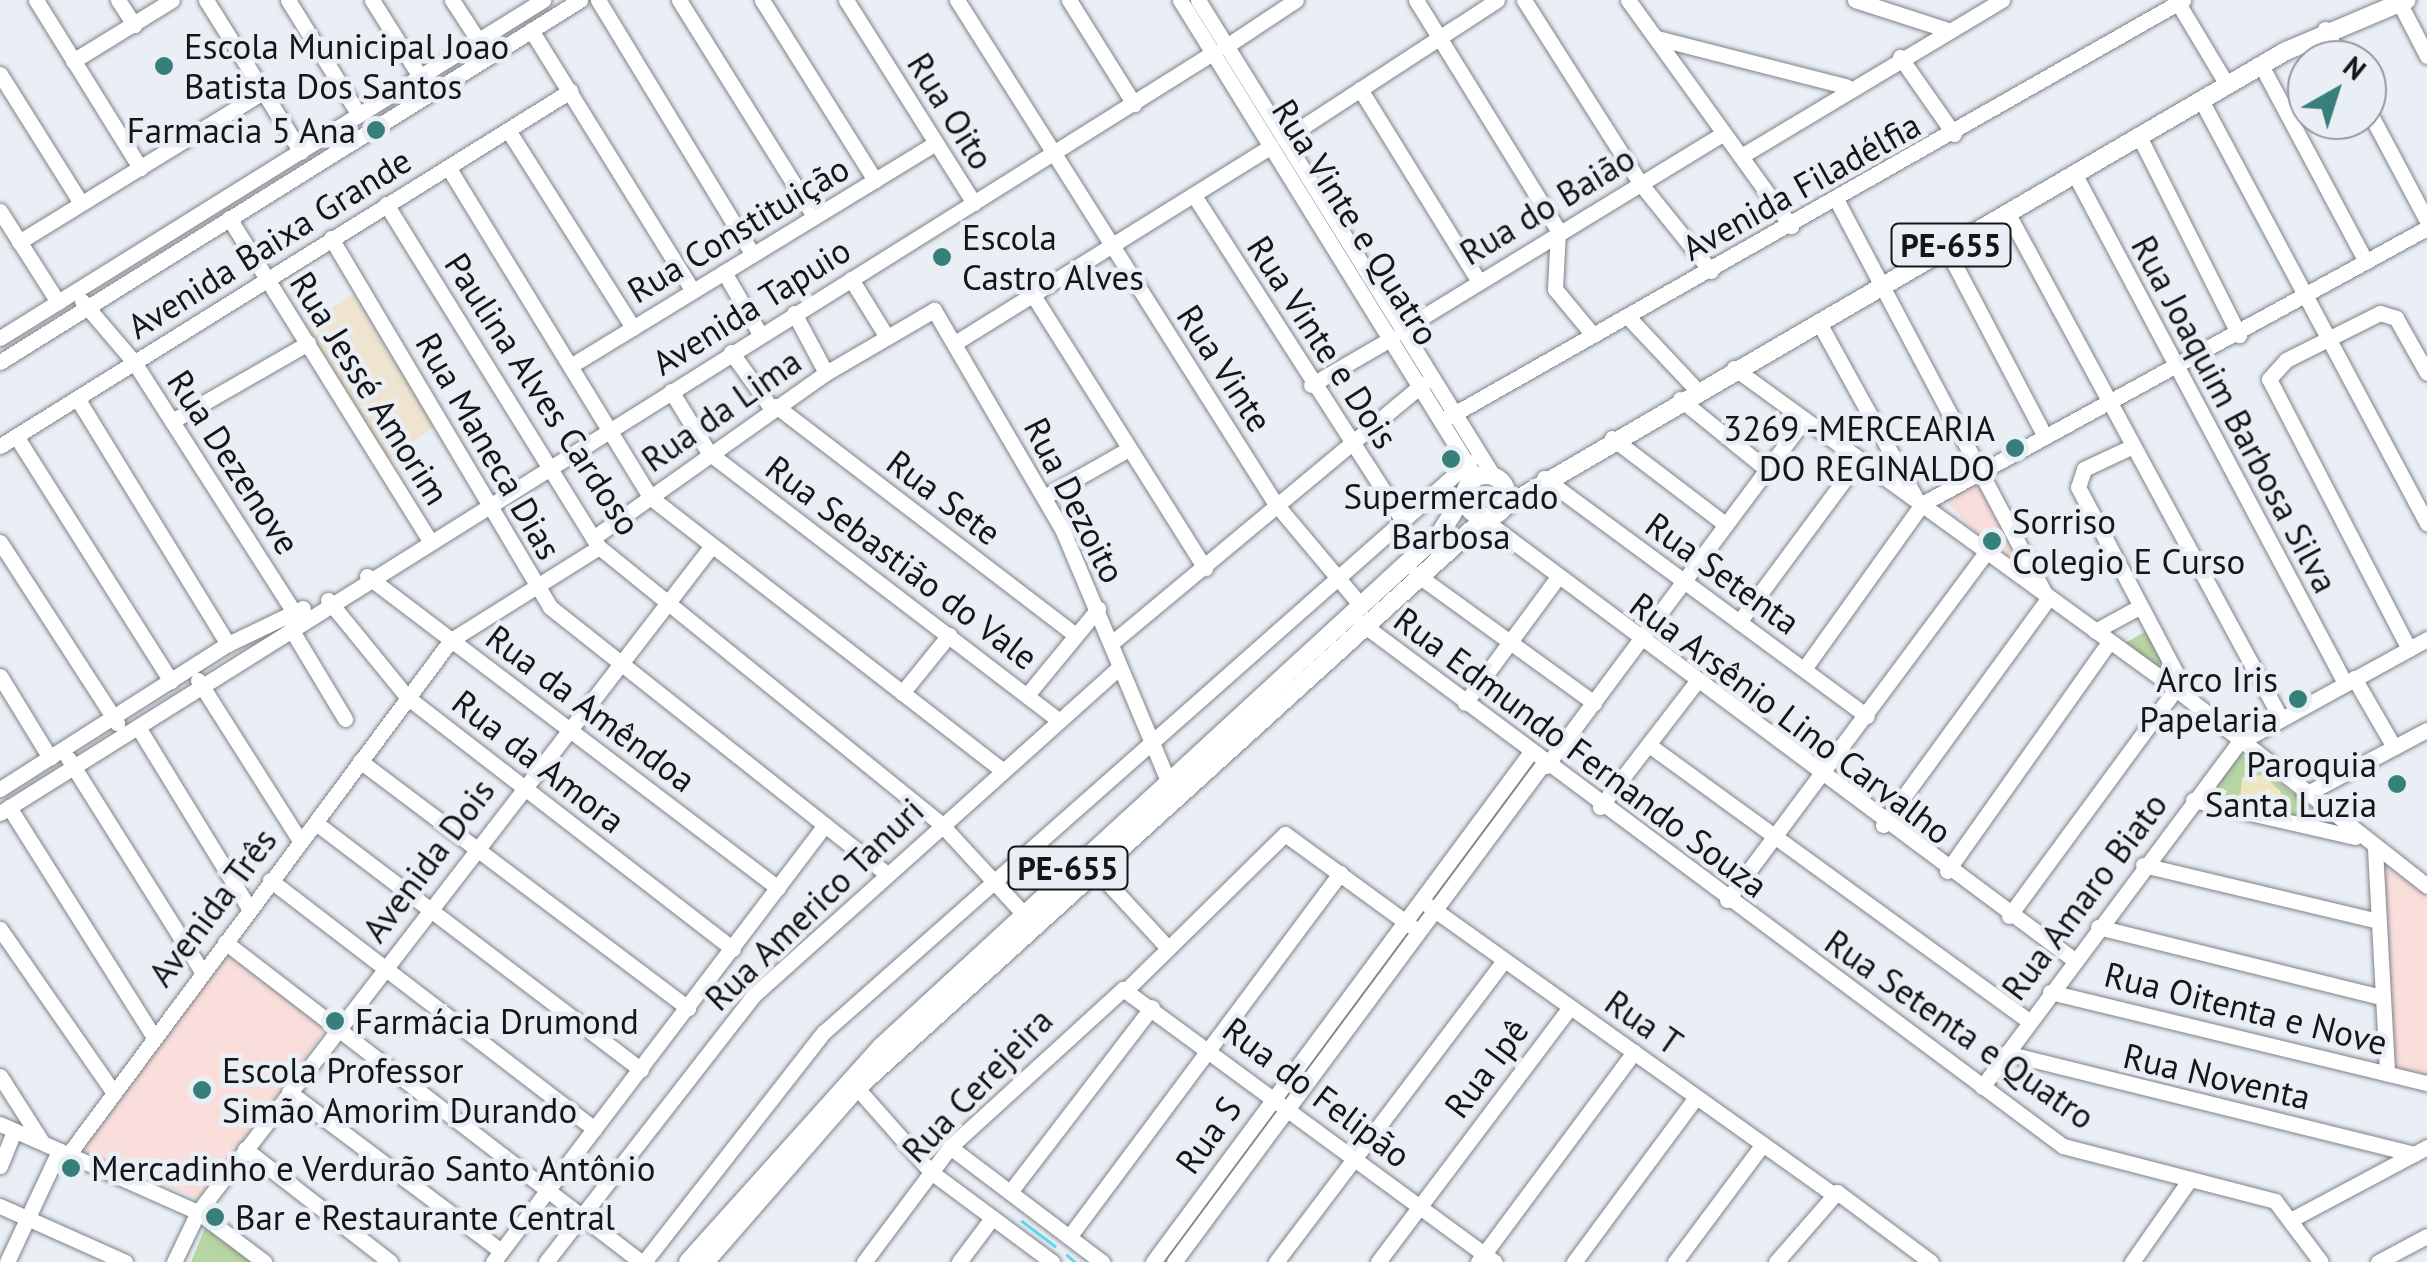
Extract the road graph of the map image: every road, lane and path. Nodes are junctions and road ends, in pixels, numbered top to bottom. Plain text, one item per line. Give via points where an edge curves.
1 (36, 0) edge
2 (118, 0) edge
3 (172, 0) edge
4 (206, 0) edge
5 (288, 0) edge
6 (372, 0) edge
7 (452, 0) edge
8 (543, 0) edge
9 (580, 0) edge
10 (598, 0) edge
11 (679, 0) edge
12 (762, 0) edge
13 (846, 0) edge
14 (957, 0) edge
15 (1068, 0) edge
16 (1180, 0) edge
17 (1198, 0) edge
18 (1296, 0) edge
19 (1416, 0) edge
20 (1497, 0) edge
21 (1524, 0) edge
22 (1628, 0) edge
23 (1855, 0) edge
24 (2002, 0) edge
25 (2145, 0) edge
26 (2403, 1) edge
27 (2181, 2) edge
28 (2155, 17) junction
29 (134, 25) junction
30 (2325, 29) junction
31 (531, 30) junction
32 (1948, 30) junction
33 (1209, 32) junction
34 (1438, 38) junction
35 (1657, 38) junction
36 (478, 40) junction
37 (2331, 40) edge
38 (1220, 50) junction
39 (1900, 56) junction
40 (2427, 56) edge
41 (73, 61) junction
42 (472, 64) junction
43 (2261, 65) junction
44 (0, 74) edge
45 (421, 78) junction
46 (1846, 86) junction
47 (2227, 86) junction
48 (1360, 89) junction
49 (570, 91) junction
50 (263, 92) junction
51 (394, 94) junction
52 (2200, 100) junction
53 (1134, 104) junction
54 (403, 110) junction
55 (359, 115) junction
56 (508, 130) junction
57 (1723, 134) junction
58 (1954, 134) junction
59 (2139, 136) junction
60 (2383, 140) edge
61 (936, 143) junction
62 (1277, 143) junction
63 (301, 152) junction
64 (1743, 155) junction
65 (1055, 156) junction
66 (448, 167) junction
67 (140, 168) junction
68 (2074, 173) junction
69 (875, 180) junction
70 (1640, 183) junction
71 (1195, 197) junction
72 (1837, 201) junction
73 (974, 203) junction
74 (81, 204) junction
75 (386, 204) junction
76 (0, 211) edge
77 (2007, 212) junction
78 (201, 214) junction
79 (814, 216) junction
80 (229, 218) junction
81 (2427, 225) edge
82 (1791, 226) junction
83 (209, 230) junction
84 (1558, 230) junction
85 (332, 238) junction
86 (19, 242) junction
87 (1110, 247) junction
88 (1946, 248) junction
89 (753, 255) junction
90 (2366, 262) junction
91 (1710, 271) junction
92 (724, 272) junction
93 (266, 279) junction
94 (851, 279) junction
95 (1478, 280) junction
96 (1884, 286) junction
97 (693, 291) junction
98 (1033, 296) junction
99 (2303, 296) junction
100 (64, 298) junction
101 (89, 305) junction
102 (794, 313) junction
103 (1628, 318) junction
104 (1818, 320) junction
105 (633, 328) junction
106 (760, 334) junction
107 (884, 334) junction
108 (1398, 334) junction
109 (1594, 335) junction
110 (2239, 335) junction
111 (0, 338) edge
112 (2330, 340) junction
113 (308, 343) junction
114 (955, 343) junction
115 (731, 352) junction
116 (0, 362) edge
117 (134, 362) junction
118 (572, 365) junction
119 (1734, 368) junction
120 (2175, 368) junction
121 (826, 373) junction
122 (2427, 373) edge
123 (1423, 384) junction
124 (1311, 385) junction
125 (670, 391) junction
126 (1688, 394) junction
127 (77, 398) junction
128 (2108, 400) junction
129 (774, 408) junction
130 (1451, 415) junction
131 (1803, 420) junction
132 (172, 421) junction
133 (609, 429) junction
134 (2044, 435) junction
135 (16, 436) junction
136 (1612, 438) junction
137 (1351, 443) junction
138 (0, 446) edge
139 (2133, 446) junction
140 (1125, 451) junction
141 (709, 453) junction
142 (1858, 461) junction
143 (552, 465) junction
144 (1766, 469) junction
145 (1979, 470) junction
146 (1480, 472) junction
147 (1544, 478) junction
148 (1464, 495) junction
149 (1046, 496) junction
150 (650, 497) junction
151 (1919, 502) junction
152 (488, 503) junction
153 (1276, 503) junction
154 (1504, 507) junction
155 (1482, 518) junction
156 (1402, 519) junction
157 (1725, 524) junction
158 (2427, 524) edge
159 (429, 539) junction
160 (0, 542) edge
161 (596, 542) junction
162 (710, 548) junction
163 (1986, 553) junction
164 (1205, 568) junction
165 (1416, 574) junction
166 (1335, 575) junction
167 (367, 576) junction
168 (1556, 582) junction
169 (1683, 582) junction
170 (536, 586) junction
171 (2048, 599) junction
172 (322, 603) junction
173 (1359, 603) junction
174 (662, 606) junction
175 (2139, 607) junction
176 (1098, 609) junction
177 (295, 621) junction
178 (1740, 622) junction
179 (1361, 623) junction
180 (2095, 632) junction
181 (948, 635) junction
182 (1076, 635) junction
183 (2427, 639) edge
184 (451, 640) junction
185 (1638, 641) junction
186 (1113, 642) junction
187 (1511, 642) junction
188 (2109, 642) junction
189 (228, 644) junction
190 (2409, 648) junction
191 (616, 666) junction
192 (1120, 667) junction
193 (191, 668) junction
194 (1804, 669) junction
195 (0, 676) edge
196 (172, 681) junction
197 (2350, 681) junction
198 (1694, 685) junction
199 (202, 686) junction
200 (2176, 689) junction
201 (902, 693) junction
202 (1027, 695) junction
203 (407, 697) junction
204 (1465, 703) junction
205 (1594, 703) junction
206 (2194, 705) junction
207 (1867, 716) junction
208 (2280, 717) junction
209 (114, 718) junction
210 (345, 719) dead end
211 (1058, 720) junction
212 (566, 726) junction
213 (2427, 730) edge
214 (131, 731) junction
215 (2238, 742) junction
216 (1149, 743) junction
217 (1649, 744) junction
218 (2394, 747) junction
219 (57, 754) junction
220 (1539, 761) junction
221 (360, 762) junction
222 (73, 766) junction
223 (1002, 770) junction
224 (1819, 776) junction
225 (1168, 778) junction
226 (522, 787) junction
227 (0, 789) edge
228 (2304, 795) junction
229 (2193, 800) junction
230 (1600, 808) junction
231 (3, 810) edge
232 (316, 823) junction
233 (941, 824) junction
234 (825, 825) junction
235 (1883, 825) junction
236 (1773, 836) junction
237 (2362, 838) junction
238 (300, 841) junction
239 (475, 848) junction
240 (2376, 849) junction
241 (2143, 864) junction
242 (1095, 869) junction
243 (1946, 871) junction
244 (887, 874) junction
245 (1340, 874) junction
246 (992, 877) junction
247 (270, 880) junction
248 (2427, 886) edge
249 (778, 888) junction
250 (1420, 899) junction
251 (1727, 900) junction
252 (250, 908) junction
253 (428, 908) junction
254 (1434, 910) junction
255 (1021, 911) junction
256 (2010, 916) junction
257 (1404, 920) junction
258 (2378, 921) junction
259 (2098, 926) junction
260 (0, 928) edge
261 (1765, 928) joint
262 (1418, 932) junction
263 (224, 942) junction
264 (1168, 946) junction
265 (733, 950) junction
266 (2073, 959) junction
267 (1504, 960) junction
268 (383, 968) junction
269 (201, 970) junction
270 (1128, 990) junction
271 (2050, 992) junction
272 (2381, 997) junction
273 (1152, 1006) junction
274 (1570, 1007) junction
275 (688, 1008) junction
276 (2028, 1020) junction
277 (336, 1031) junction
278 (152, 1034) junction
279 (1209, 1049) junction
280 (1634, 1052) junction
281 (2006, 1052) junction
282 (641, 1070) junction
283 (2387, 1074) junction
284 (0, 1076) edge
285 (2427, 1084) edge
286 (1982, 1087) junction
287 (857, 1088) junction
288 (288, 1092) junction
289 (114, 1093) junction
290 (1273, 1096) junction
291 (1696, 1096) junction
292 (1288, 1107) junction
293 (7, 1127) edge
294 (594, 1129) junction
295 (42, 1142) junction
296 (1763, 1144) junction
297 (950, 1148) junction
298 (245, 1149) junction
299 (2421, 1150) edge
300 (63, 1153) junction
301 (1355, 1157) junction
302 (0, 1166) edge
303 (932, 1172) junction
304 (2188, 1182) junction
305 (549, 1190) junction
306 (1010, 1192) junction
307 (1833, 1194) junction
308 (0, 1206) edge
309 (1420, 1206) junction
310 (198, 1212) junction
311 (581, 1216) junction
312 (2296, 1217) junction
313 (27, 1218) junction
314 (992, 1218) junction
315 (2427, 1236) edge
316 (1070, 1238) junction
317 (497, 1256) edge
318 (2405, 1256) edge
319 (1486, 1259) edge
320 (7, 1262) edge
321 (125, 1262) edge
322 (174, 1262) edge
323 (264, 1262) edge
324 (390, 1262) edge
325 (546, 1262) edge
326 (642, 1262) edge
327 (688, 1262) edge
328 (705, 1262) edge
329 (864, 1262) edge
330 (959, 1262) edge
331 (1052, 1262) edge
332 (1102, 1262) edge
333 (1152, 1262) edge
334 (1174, 1262) edge
335 (1276, 1262) edge
336 (1378, 1262) edge
337 (1574, 1262) edge
338 (1675, 1262) edge
339 (1776, 1262) edge
340 (1931, 1262) edge
341 (2132, 1262) edge
342 (2321, 1262) edge
343 (2378, 1262) edge

1 - 41 street
2 - 29 street
3 - 29 street
4 - 50 street
5 - 55 street
6 - 45 street
7 - 36 street
8 - 36 street
9 - 31 street
10 - 89 street
11 - 79 street
12 - 69 street
13 - 61 street, Rua Oito
14 - 65 street
15 - 53 street
16 - 33 street, Rua Vinte e Quatro
17 - 33 street, Rua Vinte e Quatro
18 - 38 street, Avenida Tapuio
19 - 34 street
20 - 34 street
21 - 70 street
22 - 35 street
23 - 32 street
24 - 32 street
25 - 28 street
26 - 30 main road, PE-655
26 - 40 street
27 - 28 street, Avenida Filadélfia
27 - 47 street
28 - 58 street, Avenida Filadélfia
29 - 41 street
30 - 37 street
30 - 43 main road, PE-655
31 - 42 street
31 - 49 street
32 - 39 street
33 - 38 street, Rua Vinte e Quatro
34 - 48 street
34 - 84 street
35 - 46 street
35 - 57 street
36 - 42 street
36 - 45 street
38 - 53 street, Avenida Tapuio
38 - 62 street, Rua Vinte e Quatro
39 - 46 street
39 - 58 street
41 - 67 street
42 - 54 street
43 - 47 main road, PE-655
43 - 90 street
44 - 74 street
45 - 51 street
46 - 64 street
47 - 52 main road, PE-655
48 - 62 street
48 - 95 street
49 - 56 street, Avenida Baixa Grande
49 - 97 street
50 - 63 street
50 - 67 street
51 - 54 street
51 - 55 street
52 - 59 main road, PE-655
52 - 99 street
53 - 65 street, Avenida Tapuio
54 - 80 street
55 - 63 street
56 - 66 street, Avenida Baixa Grande
56 - 105 street
57 - 64 street
57 - 70 street, Rua do Baião
58 - 72 street, Avenida Filadélfia
59 - 68 main road, PE-655
59 - 110 street
60 - 81 street
61 - 69 street, Rua Constituição
61 - 73 street, Rua Oito
62 - 71 street
62 - 108 street, Rua Vinte e Quatro
63 - 78 street
64 - 82 street
65 - 73 street, Avenida Tapuio
65 - 87 street, Rua Vinte
66 - 75 street, Avenida Baixa Grande
66 - 118 street
67 - 74 street
68 - 77 main road, PE-655
68 - 120 street, Rua Joaquim Barbosa Silva
69 - 79 street, Rua Constituição
70 - 84 street, Rua do Baião
70 - 91 street
71 - 87 street
71 - 124 street, Rua Vinte e Dois
72 - 82 street, Avenida Filadélfia
72 - 96 street
73 - 94 street, Avenida Tapuio
74 - 86 street
75 - 85 street, Avenida Baixa Grande
75 - 143 street, Paulina Alves Cardoso
76 - 86 street
77 - 88 main road, PE-655
77 - 128 street
78 - 83 street
78 - 100 street
79 - 89 street, Rua Constituição
80 - 83 street
80 - 93 street, Rua Jessé Amorim
81 - 90 street
82 - 91 street, Avenida Filadélfia
83 - 101 street
84 - 95 street, Rua do Baião
84 - 109 street via 1556,289
85 - 93 street, Avenida Baixa Grande
85 - 152 street, Rua Maneca Dias
86 - 100 street
87 - 98 street
87 - 153 street, Rua Vinte
88 - 96 main road, PE-655
88 - 134 street
89 - 92 street, Rua Constituição
90 - 99 street
91 - 103 street, Avenida Filadélfia
92 - 97 street, Rua Constituição
92 - 106 street
93 - 113 street, Rua Jessé Amorim
93 - 117 street, Avenida Baixa Grande
94 - 102 street, Avenida Tapuio
94 - 107 street
95 - 108 street, Rua do Baião
96 - 104 main road, PE-655
96 - 145 street
97 - 105 street, Rua Constituição
98 - 114 street
98 - 140 street
99 - 110 street
99 - 112 street
100 - 101 street, Rua Dezenove
100 - 111 street
101 - 116 street
101 - 117 street, Rua Dezenove
102 - 106 street, Avenida Tapuio
102 - 121 street
103 - 109 street, Avenida Filadélfia
103 - 126 street
104 - 119 main road, PE-655
104 - 151 street
105 - 118 street, Rua Constituição
106 - 115 street, Avenida Tapuio
107 - 114 street, Rua Dezoito via 930,309
107 - 121 street, Rua da Lima
108 - 123 street, Rua Vinte e Quatro
108 - 124 street, Rua do Baião
108 - 130 street, Rua Vinte e Quatro
109 - 130 street, Avenida Filadélfia
110 - 120 street
112 - 122 street via 2390,314
112 - 158 street
112 - 190 street via 2276,366 2271,387
113 - 132 street
113 - 159 street, Rua Jessé Amorim
114 - 149 street, Rua Dezoito
115 - 125 street, Avenida Tapuio
115 - 129 street, Rua Sete
117 - 127 street, Avenida Baixa Grande
117 - 132 street, Rua Dezenove
118 - 133 street
119 - 126 main road, PE-655
119 - 131 street
120 - 128 street
120 - 197 street, Rua Joaquim Barbosa Silva
121 - 129 street, Rua da Lima
123 - 130 street, Rua Vinte e Quatro
123 - 137 street
124 - 137 street, Rua Vinte e Dois
125 - 133 street, Avenida Tapuio
125 - 141 street
126 - 136 main road, PE-655
126 - 144 street
127 - 135 street, Avenida Baixa Grande
127 - 189 street
128 - 134 street
128 - 139 street
129 - 141 street, Rua da Lima
129 - 182 street, Rua Sete
130 - 146 street, Rua Vinte e Quatro
130 - 146 street, Rua Vinte e Quatro
131 - 142 street
131 - 144 street
132 - 177 street, Rua Dezenove
133 - 143 street, Avenida Tapuio
133 - 150 street
134 - 145 street
135 - 138 street, Avenida Baixa Grande
135 - 196 street
136 - 147 main road, PE-655
136 - 157 street
137 - 153 street
137 - 156 street, Rua Vinte e Dois
139 - 175 street via 2084,469 2077,482
139 - 208 street
140 - 149 street
140 - 164 street
141 - 150 street, Rua da Lima
141 - 181 street, Rua Sebastião do Vale
142 - 151 street
142 - 178 street
143 - 152 street, Avenida Tapuio
143 - 161 street, Paulina Alves Cardoso
144 - 157 street
145 - 151 street
145 - 171 street
146 - 148 main road, PE-655
146 - 154 main road
146 - 156 street
147 - 154 main road, PE-655
147 - 169 street, Rua Setenta
148 - 155 main road
148 - 173 main road, PE-655 via 1450,524
149 - 176 street, Rua Dezoito
150 - 161 street, Rua da Lima
150 - 162 street
151 - 163 street
151 - 194 street
152 - 159 street, Avenida Tapuio
152 - 170 street, Rua Maneca Dias
153 - 164 street
153 - 166 street, Rua Vinte
154 - 155 main road, PE-655
155 - 165 main road, PE-655
155 - 168 street, Rua Arsênio Lino Carvalho
156 - 166 street
157 - 169 street
159 - 167 street, Avenida Tapuio
160 - 209 street
161 - 170 street, Rua da Lima
161 - 174 street, Paulina Alves Cardoso
162 - 174 street, Avenida Dois
162 - 201 street
163 - 171 street
163 - 207 street
164 - 186 street
165 - 179 main road, PE-655
165 - 187 street
166 - 173 street, Rua Vinte
166 - 216 street
167 - 172 street, Avenida Tapuio
167 - 184 street, Rua da Amêndoa
168 - 185 street, Rua Arsênio Lino Carvalho
168 - 187 street
169 - 178 street, Rua Setenta
169 - 185 street
170 - 184 street, Rua da Lima
170 - 191 street, Rua Maneca Dias
171 - 180 street
171 - 235 street
172 - 177 street, Avenida Tapuio
172 - 203 street, Rua da Amora
173 - 225 main road, PE-655
174 - 191 street, Avenida Dois
174 - 233 street, Paulina Alves Cardoso
175 - 180 street
175 - 206 street
176 - 182 street
176 - 186 street, Rua Dezoito
177 - 189 street, Avenida Tapuio
177 - 199 street, Avenida Tapuio
177 - 210 street, Rua Dezenove
178 - 194 street, Rua Setenta
179 - 204 street, Rua Edmundo Fernando Souza
179 - 242 main road, PE-655
180 - 188 street
181 - 201 street
181 - 202 street, Rua Sebastião do Vale
182 - 202 street
183 - 190 street
184 - 203 street, Rua da Lima
184 - 212 street, Rua da Amêndoa
185 - 198 street, Rua Arsênio Lino Carvalho
185 - 205 street
186 - 192 street, Rua Dezoito
187 - 204 street
187 - 205 street
188 - 200 street
188 - 243 street
189 - 193 street, Avenida Tapuio
190 - 197 street
191 - 212 street, Avenida Dois
191 - 234 street, Rua Maneca Dias
192 - 211 street, Rua Americo Tanuri
192 - 216 street, Rua Dezoito
193 - 196 street, Avenida Tapuio
193 - 199 street
194 - 207 street, Rua Setenta
195 - 219 street
196 - 209 street, Avenida Tapuio
197 - 208 street
197 - 218 street, Rua Joaquim Barbosa Silva
198 - 217 street
198 - 224 street, Rua Arsênio Lino Carvalho
199 - 214 street, Avenida Tapuio
199 - 238 street
200 - 206 street
200 - 256 street
201 - 223 street
202 - 211 street, Rua Sebastião do Vale
203 - 221 street, Avenida Três
203 - 226 street, Rua da Amora
204 - 220 street, Rua Edmundo Fernando Souza
205 - 220 street
206 - 215 street
207 - 224 street
208 - 215 street
209 - 214 street
209 - 219 street, Avenida Tapuio
211 - 223 street, Rua Americo Tanuri
212 - 226 street, Avenida Dois
212 - 249 street, Rua da Amêndoa
213 - 218 street
214 - 222 street, Avenida Tapuio
214 - 252 street
215 - 228 street
215 - 229 street, Rua Amaro Biato
216 - 225 street, Rua Dezoito
216 - 246 street
217 - 230 street
217 - 236 street
218 - 228 street
219 - 222 street
219 - 227 street, Avenida Tapuio
220 - 230 street, Rua Edmundo Fernando Souza
220 - 250 street, Rua S
220 - 254 street, Rua S
221 - 232 street, Avenida Três
221 - 239 street
222 - 231 street, Avenida Tapuio
222 - 269 street
223 - 233 street, Rua Americo Tanuri
224 - 235 street, Rua Arsênio Lino Carvalho
224 - 236 street
225 - 255 main road, PE-655
226 - 239 street, Avenida Dois
226 - 265 street, Rua da Amora
228 - 237 street
229 - 237 street
229 - 241 street, Rua Amaro Biato
230 - 251 street, Rua Edmundo Fernando Souza
231 - 278 street
232 - 238 street, Avenida Três
232 - 253 street
233 - 244 street, Rua Americo Tanuri
233 - 246 street, Paulina Alves Cardoso
234 - 244 street, Rua Maneca Dias
234 - 249 street
235 - 243 street, Rua Arsênio Lino Carvalho
236 - 251 street
236 - 276 street
237 - 240 street
238 - 247 street, Avenida Três
239 - 253 street, Avenida Dois
239 - 275 street
240 - 248 street
240 - 258 street
241 - 258 street
241 - 259 street, Rua Amaro Biato
242 - 264 street
242 - 287 main road, PE-655
243 - 256 street, Rua Arsênio Lino Carvalho
244 - 311 street, Rua Americo Tanuri via 744,1004
245 - 257 street
245 - 264 street via 1293,838 1277,836
245 - 279 street
246 - 255 street, Paulina Alves Cardoso
246 - 326 street via 805,1052
247 - 252 street, Avenida Três
247 - 268 street
249 - 265 street
250 - 254 street, Rua T
250 - 257 street, Rua S
251 - 261 street, Rua Edmundo Fernando Souza
252 - 263 street, Avenida Três
253 - 268 street, Avenida Dois
253 - 282 street
254 - 262 street, Rua S
254 - 267 street, Rua T
255 - 327 main road, PE-655 via 810,1119
256 - 266 street, Rua Arsênio Lino Carvalho
257 - 262 street
257 - 290 street, Rua S
258 - 272 street
259 - 266 street, Rua Amaro Biato
259 - 272 street
260 - 289 street
261 - 286 street, Rua Setenta e Quatro
262 - 292 street, Rua S
263 - 269 street, Avenida Três
263 - 277 street
264 - 270 street
265 - 275 street
266 - 271 street, Rua Amaro Biato
267 - 274 street, Rua T
267 - 301 street
268 - 277 street, Avenida Dois
268 - 294 street
269 - 278 street, Avenida Três
270 - 273 street, Rua do Felipão
270 - 297 street, Rua Cerejeira via 1101,1000
271 - 276 street, Rua Amaro Biato
271 - 283 street, Rua Oitenta e Nove
272 - 283 street
273 - 279 street, Rua do Felipão
273 - 306 street
274 - 280 street, Rua T
274 - 309 street, Rua Ipê
275 - 282 street
276 - 281 street, Rua Amaro Biato
277 - 288 street, Avenida Dois
277 - 305 street
278 - 289 street, Avenida Três
279 - 290 street, Rua do Felipão
279 - 316 street
280 - 291 street, Rua T
280 - 319 street
281 - 286 street, Rua Amaro Biato
281 - 299 street, Rua Noventa
282 - 294 street
283 - 285 street, Rua Oitenta e Nove
284 - 295 street
286 - 304 street, Rua Setenta e Quatro via 2078,1154
287 - 303 street
287 - 328 main road, PE-655
288 - 298 street, Avenida Dois
288 - 317 street
289 - 300 street, Avenida Três
290 - 292 street, Rua do Felipão
290 - 333 street, Rua S
291 - 296 street, Rua T
291 - 337 street
292 - 301 street, Rua do Felipão
292 - 334 street, Rua S
293 - 295 street
293 - 302 street
294 - 305 street
295 - 300 street
296 - 307 street, Rua T
296 - 338 street
297 - 303 street, Rua Cerejeira
297 - 306 street
298 - 310 street, Avenida Dois
298 - 324 street
299 - 312 street
300 - 310 street
300 - 313 street, Avenida Três
301 - 309 street, Rua do Felipão
301 - 335 street
303 - 314 street
303 - 329 street, Rua Cerejeira
304 - 312 street, Rua Setenta e Quatro via 2276,1201
304 - 341 street
305 - 311 street
305 - 317 street
306 - 316 street
307 - 339 street
307 - 340 street, Rua T via 1858,1200
308 - 313 street
309 - 319 street, Rua do Felipão
309 - 336 street, Rua Ipê
310 - 322 street, Avenida Dois
310 - 323 street
311 - 325 street, Rua Americo Tanuri
311 - 326 street
312 - 342 street
313 - 320 street, Avenida Três
313 - 321 street
314 - 330 street
314 - 331 street
315 - 318 street
316 - 332 street
318 - 343 street

